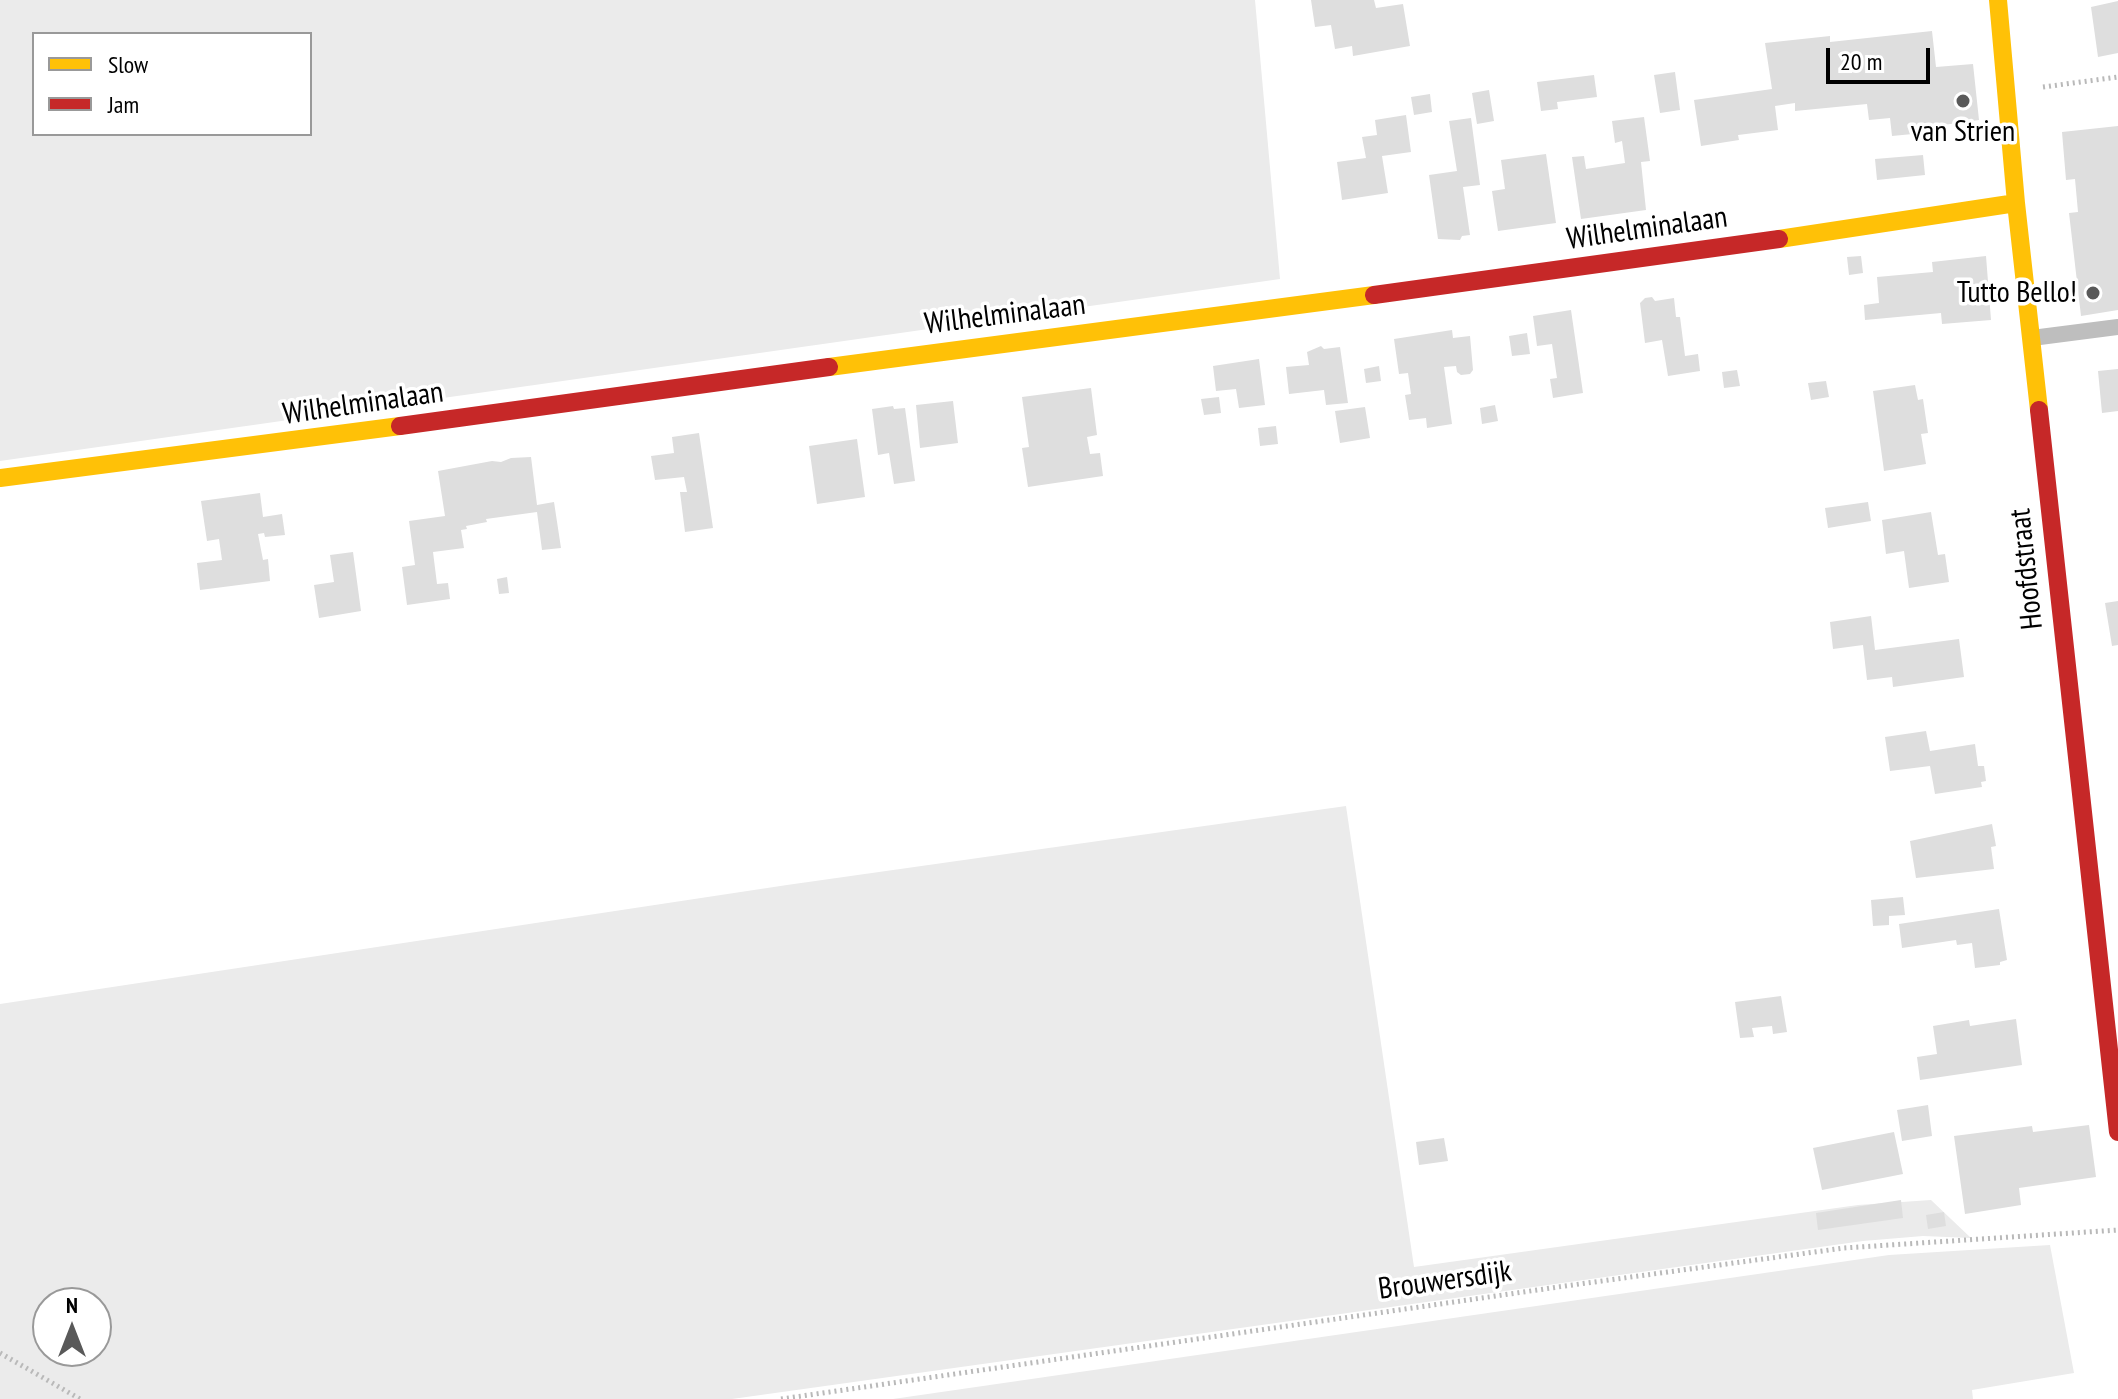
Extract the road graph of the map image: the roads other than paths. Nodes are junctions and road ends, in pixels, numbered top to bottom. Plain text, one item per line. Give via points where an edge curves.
1 (1998, 0) edge
2 (2016, 203) junction
3 (2118, 327) edge
4 (2031, 338) junction
5 (0, 478) edge
6 (2118, 1132) edge

1 - 2 street, Hoofdstraat
2 - 4 street, Hoofdstraat
2 - 5 street, Wilhelminalaan via 1315,303
3 - 4 lane
4 - 6 street, Hoofdstraat

